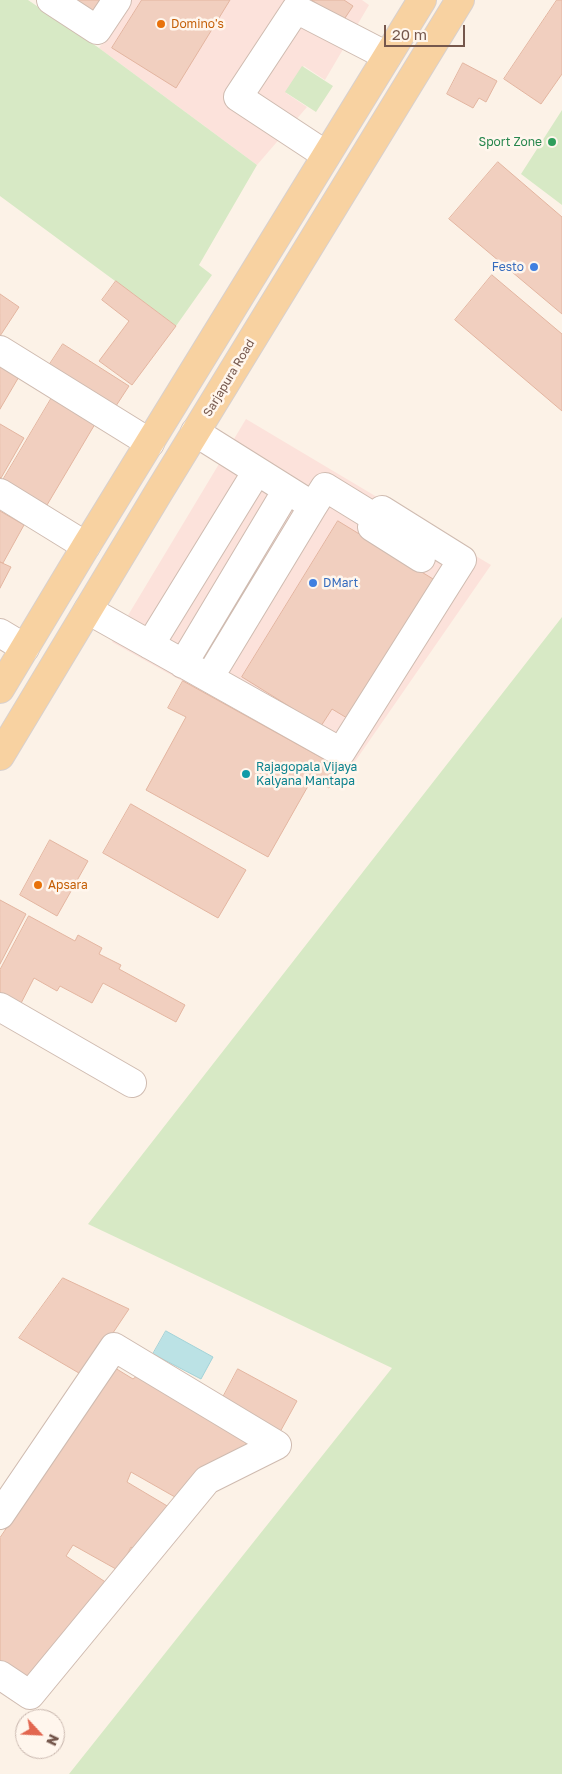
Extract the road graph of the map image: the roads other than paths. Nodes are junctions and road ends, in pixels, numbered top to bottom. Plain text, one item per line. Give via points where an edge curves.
1 (51, 0) edge
2 (117, 0) edge
3 (460, 0) edge
4 (413, 3) edge
5 (387, 56) junction
6 (326, 155) junction
7 (0, 350) edge
8 (196, 432) junction
9 (150, 443) junction
10 (257, 471) junction
11 (129, 478) junction
12 (287, 490) junction
13 (0, 493) edge
14 (157, 495) junction
15 (313, 506) junction
16 (377, 519) junction
17 (86, 546) junction
18 (421, 558) dead end
19 (88, 610) junction
20 (0, 633) edge
21 (150, 645) junction
22 (25, 648) junction
23 (182, 664) junction
24 (209, 678) junction
25 (0, 690) edge
26 (0, 756) edge
27 (0, 1007) edge
28 (132, 1083) dead end
29 (0, 1515) edge
30 (0, 1675) edge

1 - 2 street via 97,30
3 - 8 main road, Sarjapura Road
4 - 5 main road
5 - 6 main road
5 - 6 street via 296,9 238,97
6 - 9 main road
7 - 9 street
8 - 10 street
8 - 14 main road, Sarjapura Road
9 - 11 main road
10 - 12 street
10 - 21 street
11 - 14 main road
11 - 17 main road
12 - 15 street
12 - 23 street
13 - 17 street
14 - 19 main road, Sarjapura Road
15 - 16 street via 325,487
15 - 24 street
16 - 18 street via 372,527
16 - 24 street via 382,510 462,560 341,752
17 - 22 main road
19 - 21 street
19 - 26 main road, Sarjapura Road
20 - 22 street
21 - 23 street
22 - 25 main road
23 - 24 street
27 - 28 street
29 - 30 street via 114,1347 277,1445 207,1480 30,1695

